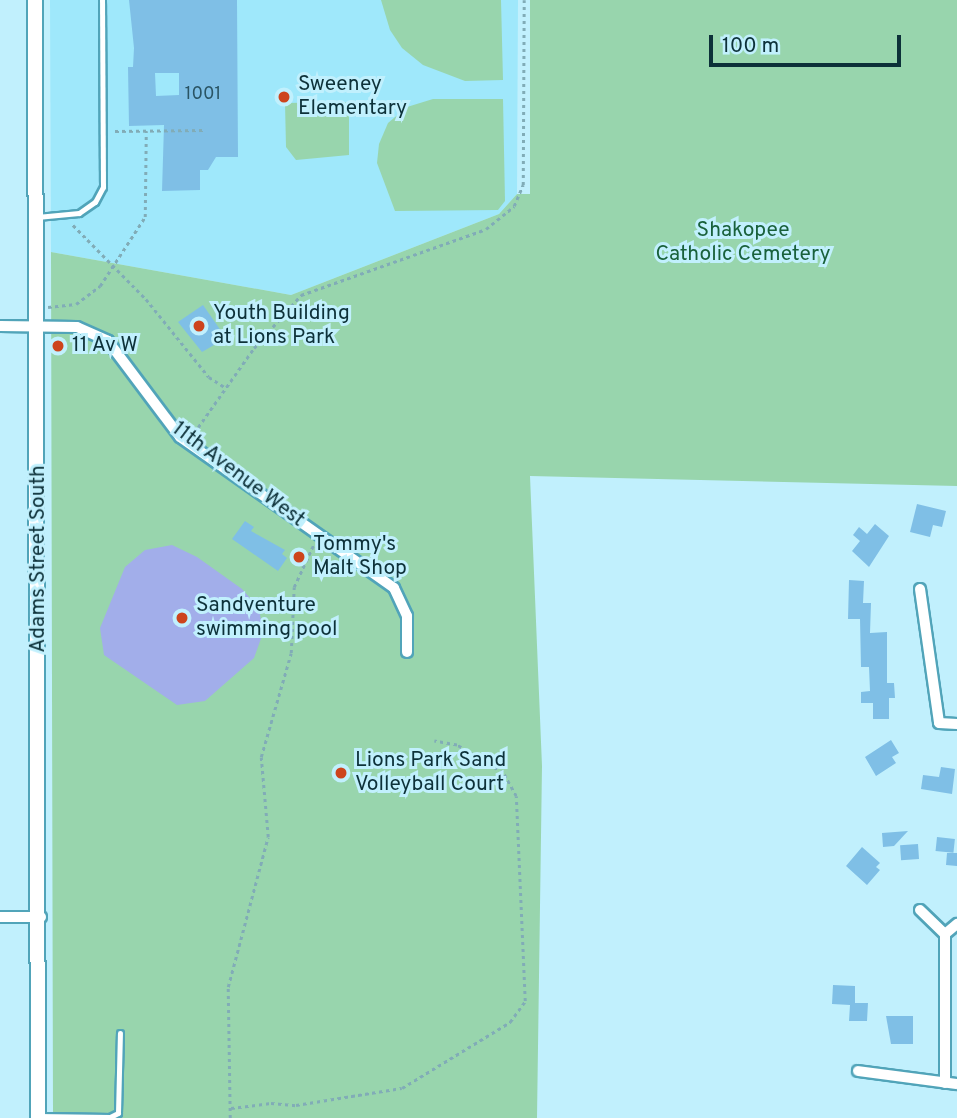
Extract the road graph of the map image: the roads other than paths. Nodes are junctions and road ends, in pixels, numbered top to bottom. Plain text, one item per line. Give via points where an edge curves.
1 (35, 0) edge
2 (102, 0) edge
3 (37, 217) junction
4 (38, 325) junction
5 (0, 326) edge
6 (920, 589) dead end
7 (407, 652) dead end
8 (957, 724) edge
9 (920, 910) dead end
10 (0, 917) edge
11 (41, 917) junction
12 (957, 924) edge
13 (944, 934) junction
14 (120, 1033) dead end
15 (859, 1071) dead end
16 (944, 1083) junction
17 (957, 1084) edge
18 (38, 1117) edge

1 - 3 street, Adams Street South
2 - 3 lane via 103,187 79,214
3 - 4 street, Adams Street South
4 - 5 street, 11th Avenue West
4 - 7 street, 11th Avenue West via 77,327 101,335 175,432 394,588 407,617
4 - 11 street, Adams Street South
6 - 8 street via 939,723
9 - 13 street
10 - 11 street
11 - 18 street, Adams Street South
12 - 13 street
13 - 16 street
14 - 18 lane via 118,1113 110,1117
15 - 16 street
16 - 17 street

